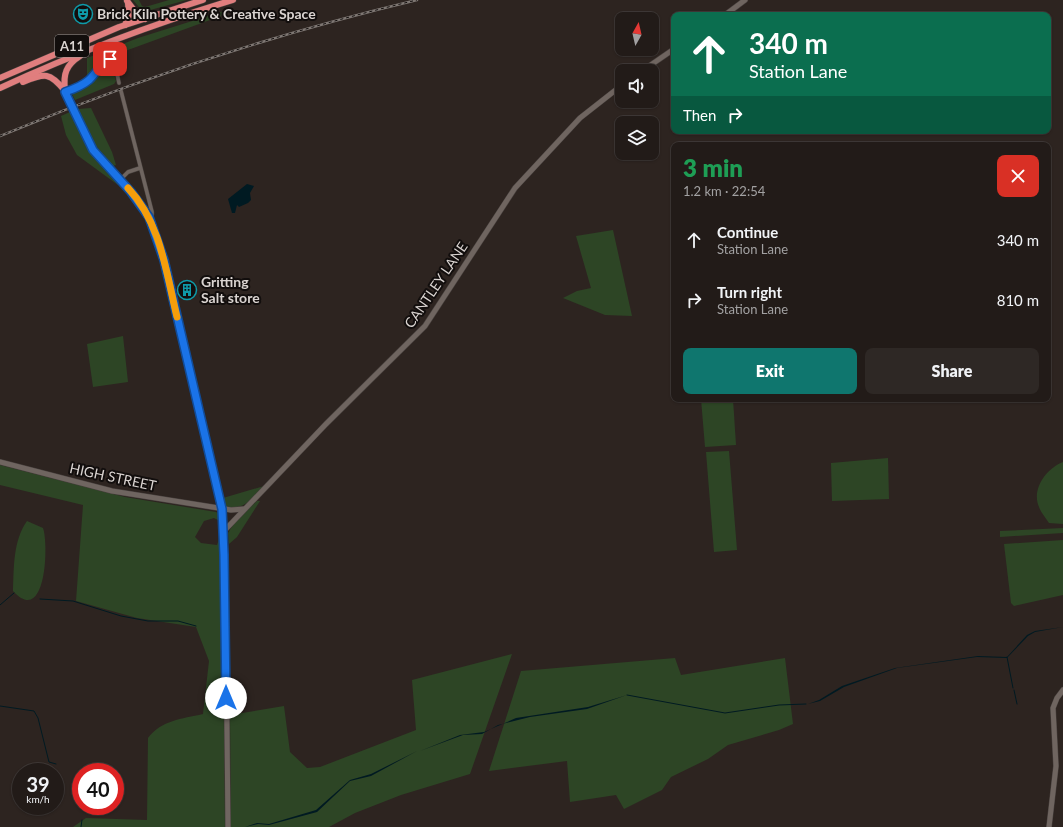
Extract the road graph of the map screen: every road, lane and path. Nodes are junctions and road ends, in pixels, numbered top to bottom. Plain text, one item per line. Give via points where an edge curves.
1 (127, 0) edge
2 (203, 0) edge
3 (233, 0) edge
4 (745, 0) edge
5 (729, 12) edge
6 (145, 19) junction
7 (125, 25) junction
8 (100, 45) junction
9 (671, 51) edge
10 (652, 64) edge
11 (0, 78) edge
12 (119, 83) dead end
13 (0, 88) edge
14 (615, 90) edge
15 (121, 92) dead end
16 (66, 94) junction
17 (140, 168) junction
18 (120, 180) junction
19 (149, 217) junction
20 (0, 462) edge
21 (222, 509) junction
22 (244, 509) junction
23 (224, 531) junction
24 (1063, 690) edge
25 (228, 827) edge
26 (1049, 827) edge

1 - 6 highway via 136,14
1 - 7 highway via 129,16
2 - 6 highway, A11
3 - 8 highway, A11
4 - 5 street
6 - 7 highway, A11
7 - 11 highway, A11
8 - 13 highway, A11
8 - 16 highway, A11 via 68,66 64,75
9 - 10 street
12 - 16 street via 114,60 110,59 89,80
13 - 16 highway, A11 via 43,75 54,78
14 - 22 street, CANTLEY LANE via 580,118 514,188 425,326
15 - 17 street
16 - 18 street, bridge via 93,150
17 - 18 street via 128,172
17 - 19 street via 152,212
18 - 19 street
19 - 21 street via 164,260
20 - 21 street, HIGH STREET via 112,491
21 - 22 street
21 - 23 street
22 - 23 street, CANTLEY LANE
23 - 25 street
24 - 26 street via 1054,708 1056,766

